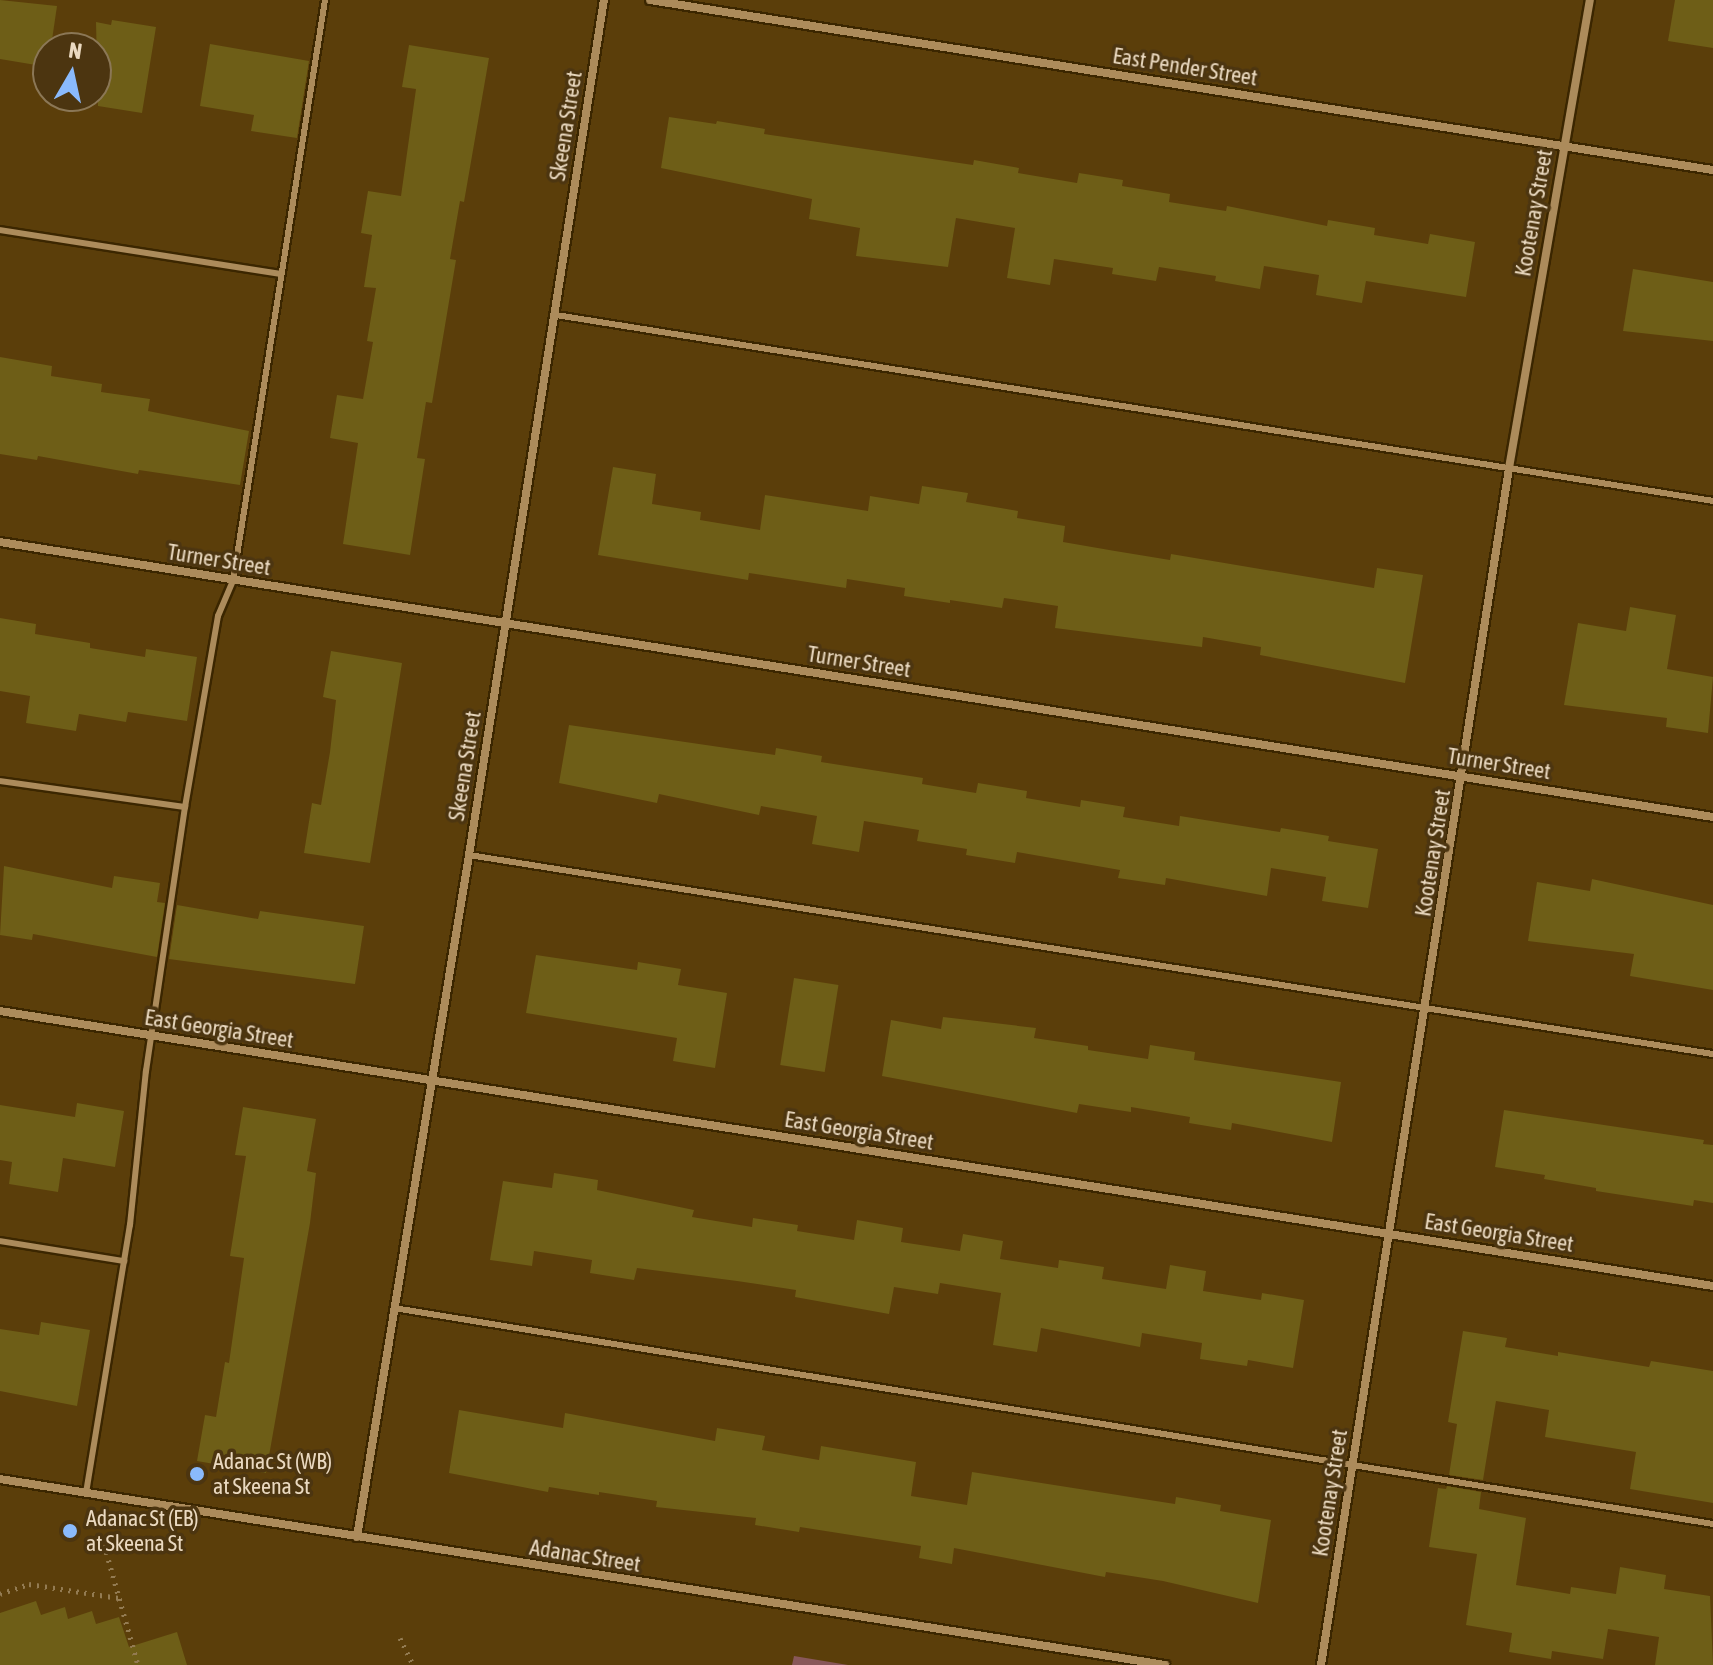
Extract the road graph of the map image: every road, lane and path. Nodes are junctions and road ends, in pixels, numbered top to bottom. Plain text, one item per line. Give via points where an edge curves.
1 (325, 0) edge
2 (604, 0) edge
3 (650, 0) edge
4 (1590, 0) edge
5 (1564, 146) junction
6 (1713, 170) edge
7 (0, 230) edge
8 (280, 274) junction
9 (556, 315) junction
10 (1509, 468) junction
11 (1713, 501) edge
12 (0, 542) edge
13 (233, 581) junction
14 (506, 624) junction
15 (1463, 777) junction
16 (0, 781) edge
17 (185, 807) junction
18 (1713, 817) edge
19 (469, 855) junction
20 (1425, 1008) junction
21 (0, 1011) edge
22 (152, 1036) junction
23 (1713, 1054) edge
24 (430, 1081) junction
25 (1388, 1233) junction
26 (0, 1241) edge
27 (124, 1261) junction
28 (1713, 1286) edge
29 (393, 1308) junction
30 (1352, 1466) junction
31 (0, 1479) edge
32 (86, 1493) junction
33 (1713, 1524) edge
34 (102, 1537) dead end
35 (357, 1537) junction
36 (0, 1594) edge
37 (119, 1598) junction
38 (400, 1638) dead end
39 (138, 1665) edge
40 (413, 1665) edge
41 (1165, 1665) edge
42 (1321, 1665) edge

1 - 8 lane
2 - 9 street, Skeena Street
3 - 5 street, East Pender Street
4 - 5 street, Kootenay Street
5 - 6 street, East Pender Street
5 - 10 street, Kootenay Street
7 - 8 lane
8 - 13 lane
9 - 10 lane
9 - 14 street, Skeena Street
10 - 11 lane
10 - 15 street, Kootenay Street
12 - 13 street, Turner Street
13 - 14 street, Turner Street
13 - 17 lane via 218,616
14 - 15 street, Turner Street
14 - 19 street, Skeena Street
15 - 18 street, Turner Street
15 - 20 street, Kootenay Street
16 - 17 lane
17 - 22 lane
19 - 20 lane
19 - 24 street, Skeena Street
20 - 23 lane
20 - 25 street, Kootenay Street
21 - 22 street, East Georgia Street
22 - 24 street, East Georgia Street
22 - 27 lane
24 - 25 street, East Georgia Street
24 - 29 street, Skeena Street
25 - 28 street, East Georgia Street
25 - 30 street, Kootenay Street
26 - 27 lane
27 - 32 lane
29 - 30 lane
29 - 35 street, Skeena Street
30 - 33 lane
30 - 42 street, Kootenay Street
31 - 32 street, Adanac Street
32 - 35 street, Adanac Street
34 - 37 path
35 - 41 street, Adanac Street
36 - 37 path via 29,1584
37 - 39 path
38 - 40 path

